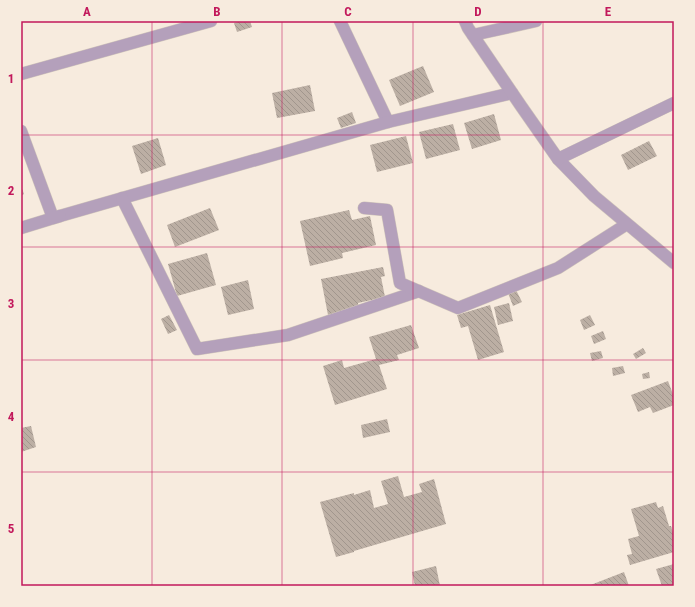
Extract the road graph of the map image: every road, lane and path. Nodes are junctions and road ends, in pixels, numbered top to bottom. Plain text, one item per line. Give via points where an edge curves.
1 (211, 21) edge
2 (340, 21) edge
3 (465, 21) edge
4 (536, 21) edge
5 (473, 35) junction
6 (21, 74) edge
7 (512, 93) junction
8 (674, 103) edge
9 (388, 122) junction
10 (21, 131) edge
11 (558, 159) junction
12 (122, 198) junction
13 (364, 208) dead end
14 (65, 214) junction
15 (627, 224) junction
16 (21, 228) edge
17 (674, 263) edge
18 (419, 291) junction

1 - 6 street
2 - 9 street
3 - 5 street
4 - 5 street
5 - 7 street
7 - 9 street
7 - 11 street
8 - 11 street
9 - 12 street
10 - 14 street via 53,218
11 - 15 street via 594,196
12 - 14 street
12 - 18 street via 197,349 288,335
13 - 18 street via 387,210 400,283
14 - 16 street
15 - 17 street
15 - 18 street via 558,268 458,308

